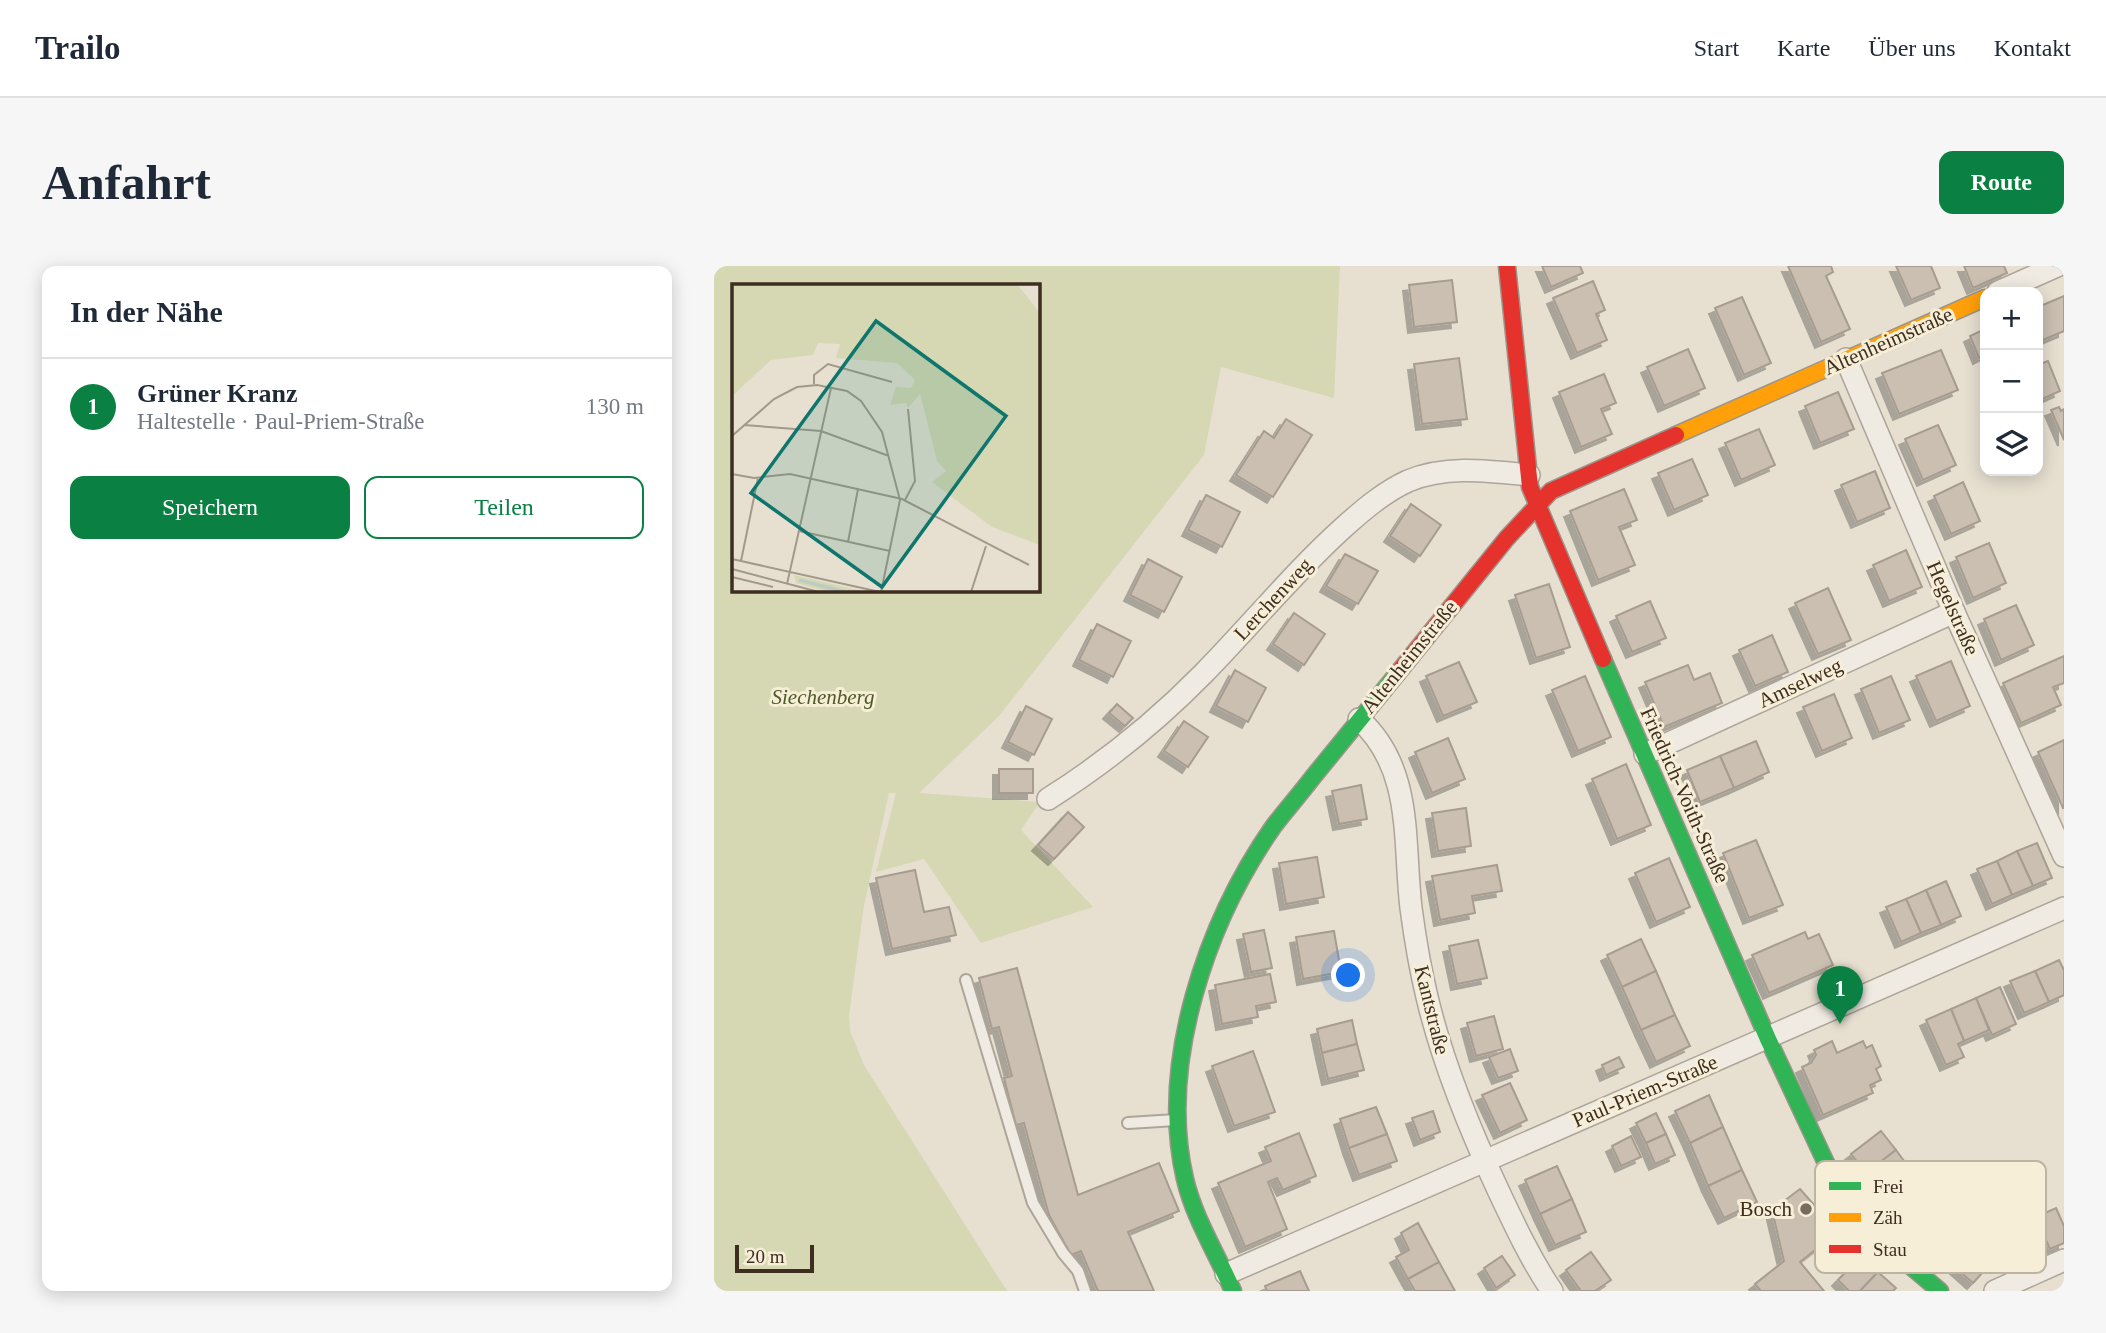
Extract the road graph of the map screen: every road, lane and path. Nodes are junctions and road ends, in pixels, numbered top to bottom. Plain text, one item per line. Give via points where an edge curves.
1 (1507, 266) edge
2 (2057, 266) edge
3 (2009, 287) edge
4 (1980, 300) edge
5 (1846, 359) junction
6 (1529, 475) junction
7 (1536, 505) junction
8 (1954, 612) junction
9 (1359, 719) junction
10 (1645, 754) junction
11 (1048, 799) dead end
12 (2064, 856) edge
13 (2064, 908) edge
14 (966, 980) dead end
15 (1768, 1039) junction
16 (1176, 1120) junction
17 (1128, 1123) dead end
18 (1485, 1161) junction
19 (1825, 1161) edge
20 (2064, 1260) edge
21 (2046, 1268) edge
22 (1919, 1273) edge
23 (2035, 1273) edge
24 (1230, 1282) edge
25 (1085, 1291) edge
26 (1552, 1291) edge
27 (1940, 1291) edge
28 (1995, 1291) edge

1 - 6 street, Friedrich-Voith-Straße
2 - 3 street
4 - 5 street, Altenheimstraße
5 - 7 street, Altenheimstraße via 1561,485
5 - 8 street, Hegelstraße
6 - 7 street, Friedrich-Voith-Straße
6 - 11 street, Lerchenweg via 1453,471 1428,475 1370,504 1325,544 1169,708 1099,766
7 - 9 street, Altenheimstraße
7 - 10 street, Friedrich-Voith-Straße
8 - 10 street, Amselweg
8 - 12 street, Hegelstraße
9 - 16 street, Altenheimstraße via 1274,826 1226,908 1191,1018
9 - 18 street, Kantstraße via 1380,740 1399,783 1411,908 1427,998 1445,1062
10 - 15 street, Friedrich-Voith-Straße
13 - 15 street, Paul-Priem-Straße
14 - 25 lane via 1033,1203 1078,1271
15 - 18 street, Paul-Priem-Straße
15 - 19 street, Friedrich-Voith-Straße
16 - 17 lane
16 - 24 street, Altenheimstraße via 1186,1181
18 - 24 street, Paul-Priem-Straße
18 - 26 street, Kantstraße
20 - 21 street
22 - 27 street, Friedrich-Voith-Straße
23 - 28 street

